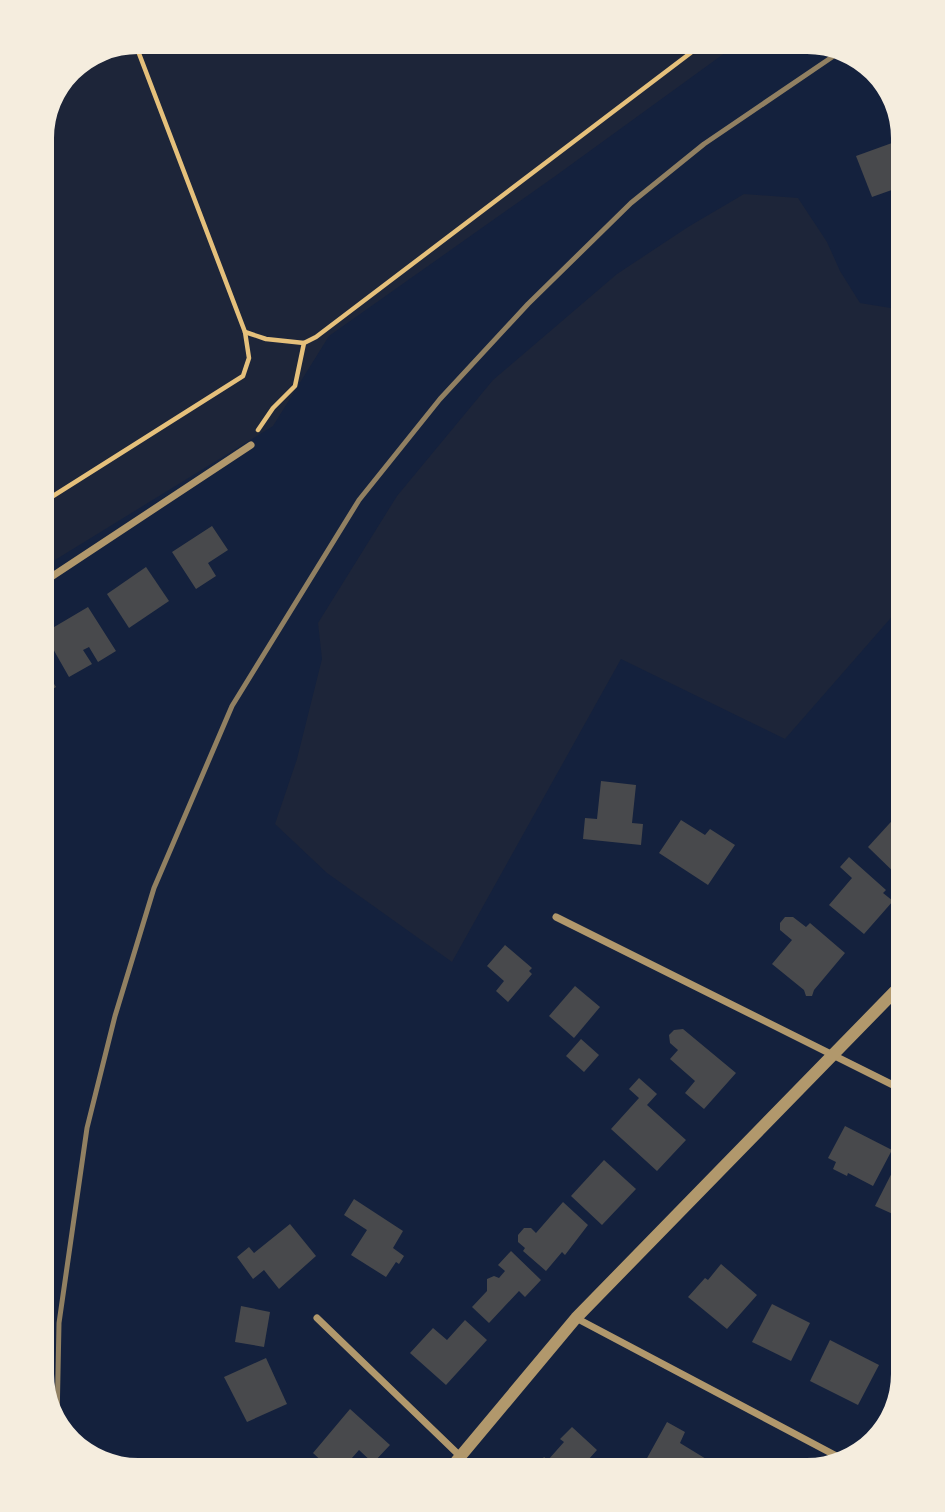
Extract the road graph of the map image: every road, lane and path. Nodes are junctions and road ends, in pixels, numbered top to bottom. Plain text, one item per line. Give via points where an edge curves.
1 (139, 54) edge
2 (689, 54) edge
3 (245, 332) junction
4 (303, 343) junction
5 (251, 445) joint
6 (54, 495) edge
7 (54, 575) edge
8 (556, 917) dead end
9 (891, 996) edge
10 (833, 1056) junction
11 (891, 1084) edge
12 (317, 1318) dead end
13 (576, 1318) junction
14 (832, 1454) edge
15 (461, 1457) joint

1 - 3 path
2 - 4 path
3 - 4 path
3 - 6 path via 249,358 243,376
4 - 5 path via 295,386 262,422
5 - 7 street
8 - 10 street
9 - 10 street
10 - 11 street
10 - 13 street
12 - 15 street
13 - 14 street
13 - 15 street

